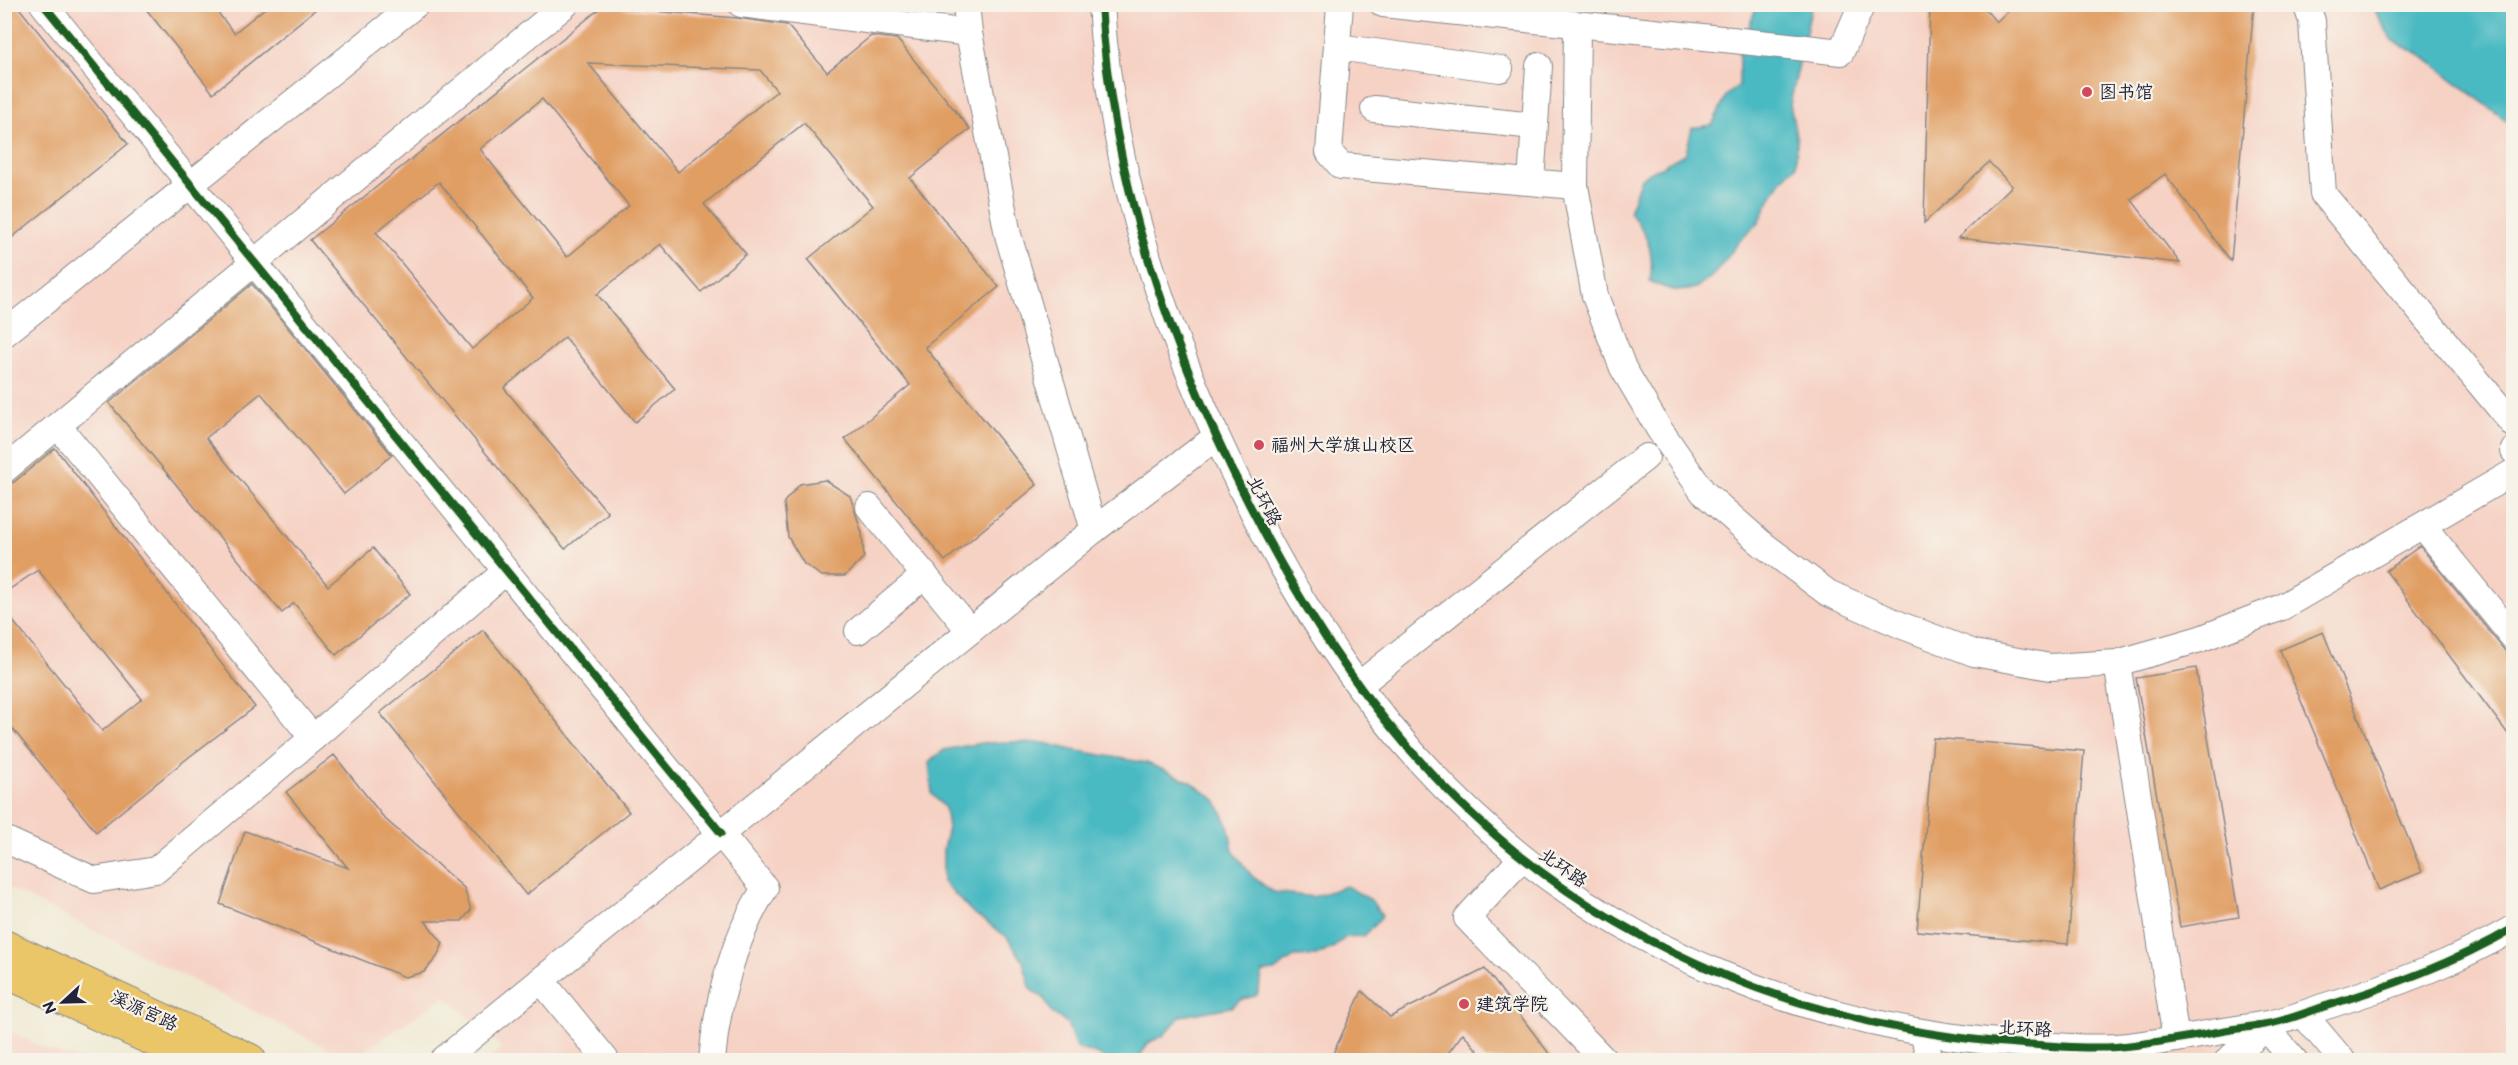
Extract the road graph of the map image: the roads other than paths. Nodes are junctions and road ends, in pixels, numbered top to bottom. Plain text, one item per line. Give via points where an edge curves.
1 (43, 4) edge
2 (416, 4) edge
3 (566, 4) edge
4 (741, 4) edge
5 (966, 4) edge
6 (1101, 4) edge
7 (1340, 4) edge
8 (1383, 4) edge
9 (1862, 4) edge
10 (2306, 4) edge
11 (1577, 26) junction
12 (969, 33) junction
13 (1337, 47) junction
14 (1539, 66) dead end
15 (1500, 69) dead end
16 (1374, 109) dead end
17 (1534, 126) junction
18 (1531, 182) junction
19 (191, 185) junction
20 (1575, 186) junction
21 (254, 261) junction
22 (4, 334) edge
23 (2514, 425) edge
24 (59, 426) junction
25 (1216, 437) junction
26 (1646, 457) dead end
27 (4, 470) edge
28 (2514, 472) edge
29 (869, 507) dead end
30 (2423, 526) junction
31 (1094, 530) junction
32 (506, 570) junction
33 (924, 575) junction
34 (858, 631) dead end
35 (970, 631) junction
36 (2514, 639) edge
37 (2117, 663) junction
38 (1359, 685) junction
39 (313, 738) junction
40 (721, 833) junction
41 (4, 839) edge
42 (1522, 858) junction
43 (2514, 928) edge
44 (4, 946) edge
45 (4, 971) edge
46 (541, 980) junction
47 (2303, 1014) junction
48 (2268, 1026) junction
49 (1923, 1033) junction
50 (2176, 1040) junction
51 (197, 1060) edge
52 (250, 1060) edge
53 (443, 1060) edge
54 (606, 1060) edge
55 (712, 1060) edge
56 (1604, 1060) edge
57 (1930, 1060) edge
58 (2228, 1060) edge
59 (2294, 1060) edge
60 (2342, 1060) edge

1 - 19 street
2 - 19 street
3 - 21 street
4 - 12 street
5 - 12 street
6 - 25 street, 北环路 via 1108,82 1132,197 1168,320
7 - 13 street
8 - 11 street
9 - 11 street via 1841,52
10 - 23 street via 2312,21 2323,194
11 - 20 street
12 - 31 street via 1008,235
13 - 15 street
13 - 18 street via 1329,152 1341,166
14 - 17 street
16 - 17 street
17 - 18 street
18 - 20 street
19 - 21 street
19 - 22 street
20 - 37 street via 1595,297 1623,368 1703,492 1828,593 1903,626 1974,652 2050,667
21 - 24 street
21 - 32 street
24 - 27 street
24 - 39 street
25 - 31 street
25 - 38 street, 北环路 via 1280,565
26 - 38 street
28 - 30 street
29 - 33 street
30 - 36 street
30 - 37 street via 2282,607 2200,639
31 - 35 street
32 - 39 street
32 - 40 street
33 - 34 street
33 - 35 street
35 - 40 street
37 - 50 street
38 - 42 street, 北环路 via 1427,770
39 - 41 street via 156,870 94,880
40 - 46 street
40 - 55 street via 765,888 735,954 720,1000
42 - 49 street, 北环路 via 1573,894 1681,958 1802,1003
42 - 56 street via 1467,918
43 - 47 street, 北环路 via 2454,960 2396,984
44 - 52 main road, 溪源宫路
45 - 51 main road, 溪源宫路
46 - 53 street
46 - 54 street
47 - 48 street, 北环路
47 - 60 street
48 - 50 street, 北环路
48 - 58 street
48 - 59 street
49 - 50 street, 北环路 via 2049,1046 2113,1047
49 - 57 street

